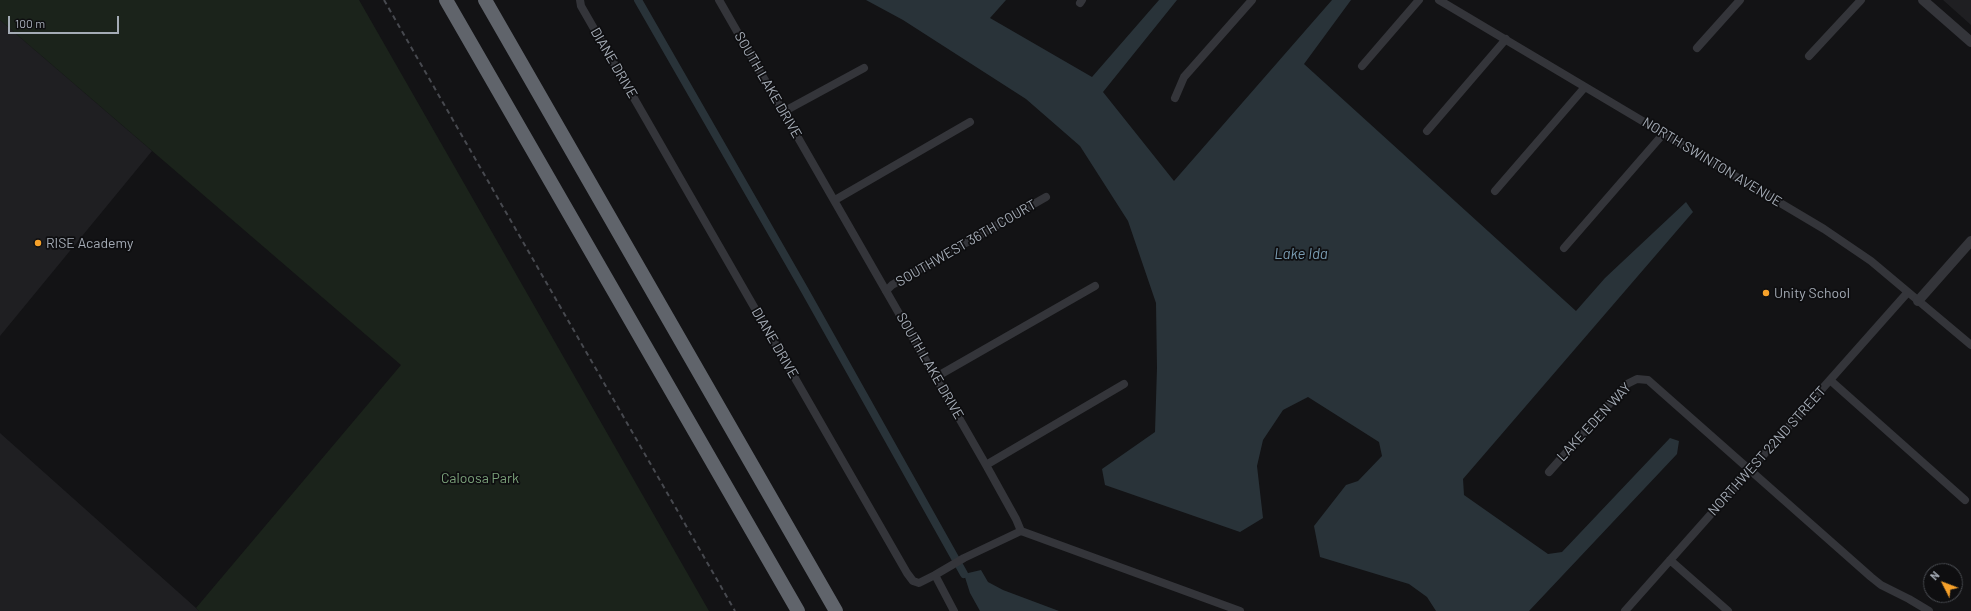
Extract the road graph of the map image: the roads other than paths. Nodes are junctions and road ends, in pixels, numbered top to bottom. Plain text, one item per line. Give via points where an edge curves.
1 (446, 0) edge
2 (485, 0) edge
3 (580, 0) edge
4 (719, 0) edge
5 (1252, 0) edge
6 (1419, 0) edge
7 (1439, 0) edge
8 (1740, 0) edge
9 (1861, 0) edge
10 (1924, 0) edge
11 (1506, 40) junction
12 (1971, 42) edge
13 (1697, 48) dead end
14 (1809, 56) dead end
15 (1362, 66) dead end
16 (864, 68) dead end
17 (1585, 86) junction
18 (1175, 98) dead end
19 (783, 112) junction
20 (970, 122) dead end
21 (1427, 131) dead end
22 (1664, 133) junction
23 (1495, 191) dead end
24 (1046, 197) dead end
25 (835, 200) junction
26 (1971, 240) edge
27 (1564, 248) dead end
28 (1095, 286) dead end
29 (886, 291) junction
30 (1908, 292) junction
31 (1918, 301) junction
32 (1971, 345) edge
33 (936, 377) junction
34 (1830, 380) junction
35 (1124, 384) dead end
36 (986, 464) junction
37 (1750, 470) junction
38 (1549, 472) dead end
39 (1965, 500) dead end
40 (1021, 531) junction
41 (1670, 560) junction
42 (936, 575) junction
43 (798, 611) edge
44 (836, 611) edge
45 (954, 611) edge
46 (1240, 611) edge
47 (1625, 611) edge
48 (1728, 611) edge
49 (1929, 611) edge

1 - 43 highway
2 - 44 highway
3 - 42 street, DIANE DRIVE via 585,13 907,573 919,583
4 - 19 street, SOUTH LAKE DRIVE
5 - 18 street via 1184,76
6 - 15 street
7 - 11 street, NORTH SWINTON AVENUE
8 - 13 street
9 - 14 street
10 - 12 street
11 - 17 street, NORTH SWINTON AVENUE
11 - 21 street
16 - 19 street
17 - 22 street, NORTH SWINTON AVENUE
17 - 23 street
19 - 25 street, SOUTH LAKE DRIVE
20 - 25 street
22 - 27 street
22 - 30 street, NORTH SWINTON AVENUE via 1824,229 1871,261
24 - 29 street, SOUTHWEST 36TH COURT via 892,285
25 - 29 street, SOUTH LAKE DRIVE
26 - 31 street
28 - 33 street
29 - 33 street, SOUTH LAKE DRIVE
30 - 31 street, NORTH SWINTON AVENUE
30 - 34 street, NORTHWEST 22ND STREET
31 - 32 street, NORTH SWINTON AVENUE
33 - 36 street, SOUTH LAKE DRIVE
34 - 37 street, NORTHWEST 22ND STREET
34 - 39 street
35 - 36 street
36 - 40 street, SOUTH LAKE DRIVE
37 - 38 street, LAKE EDEN WAY via 1653,384 1643,379 1627,384
37 - 41 street, NORTHWEST 22ND STREET
37 - 49 street via 1876,581
40 - 42 street, DIANE DRIVE via 964,558
40 - 46 street
41 - 47 street, NORTHWEST 22ND STREET
41 - 48 street
42 - 45 street

